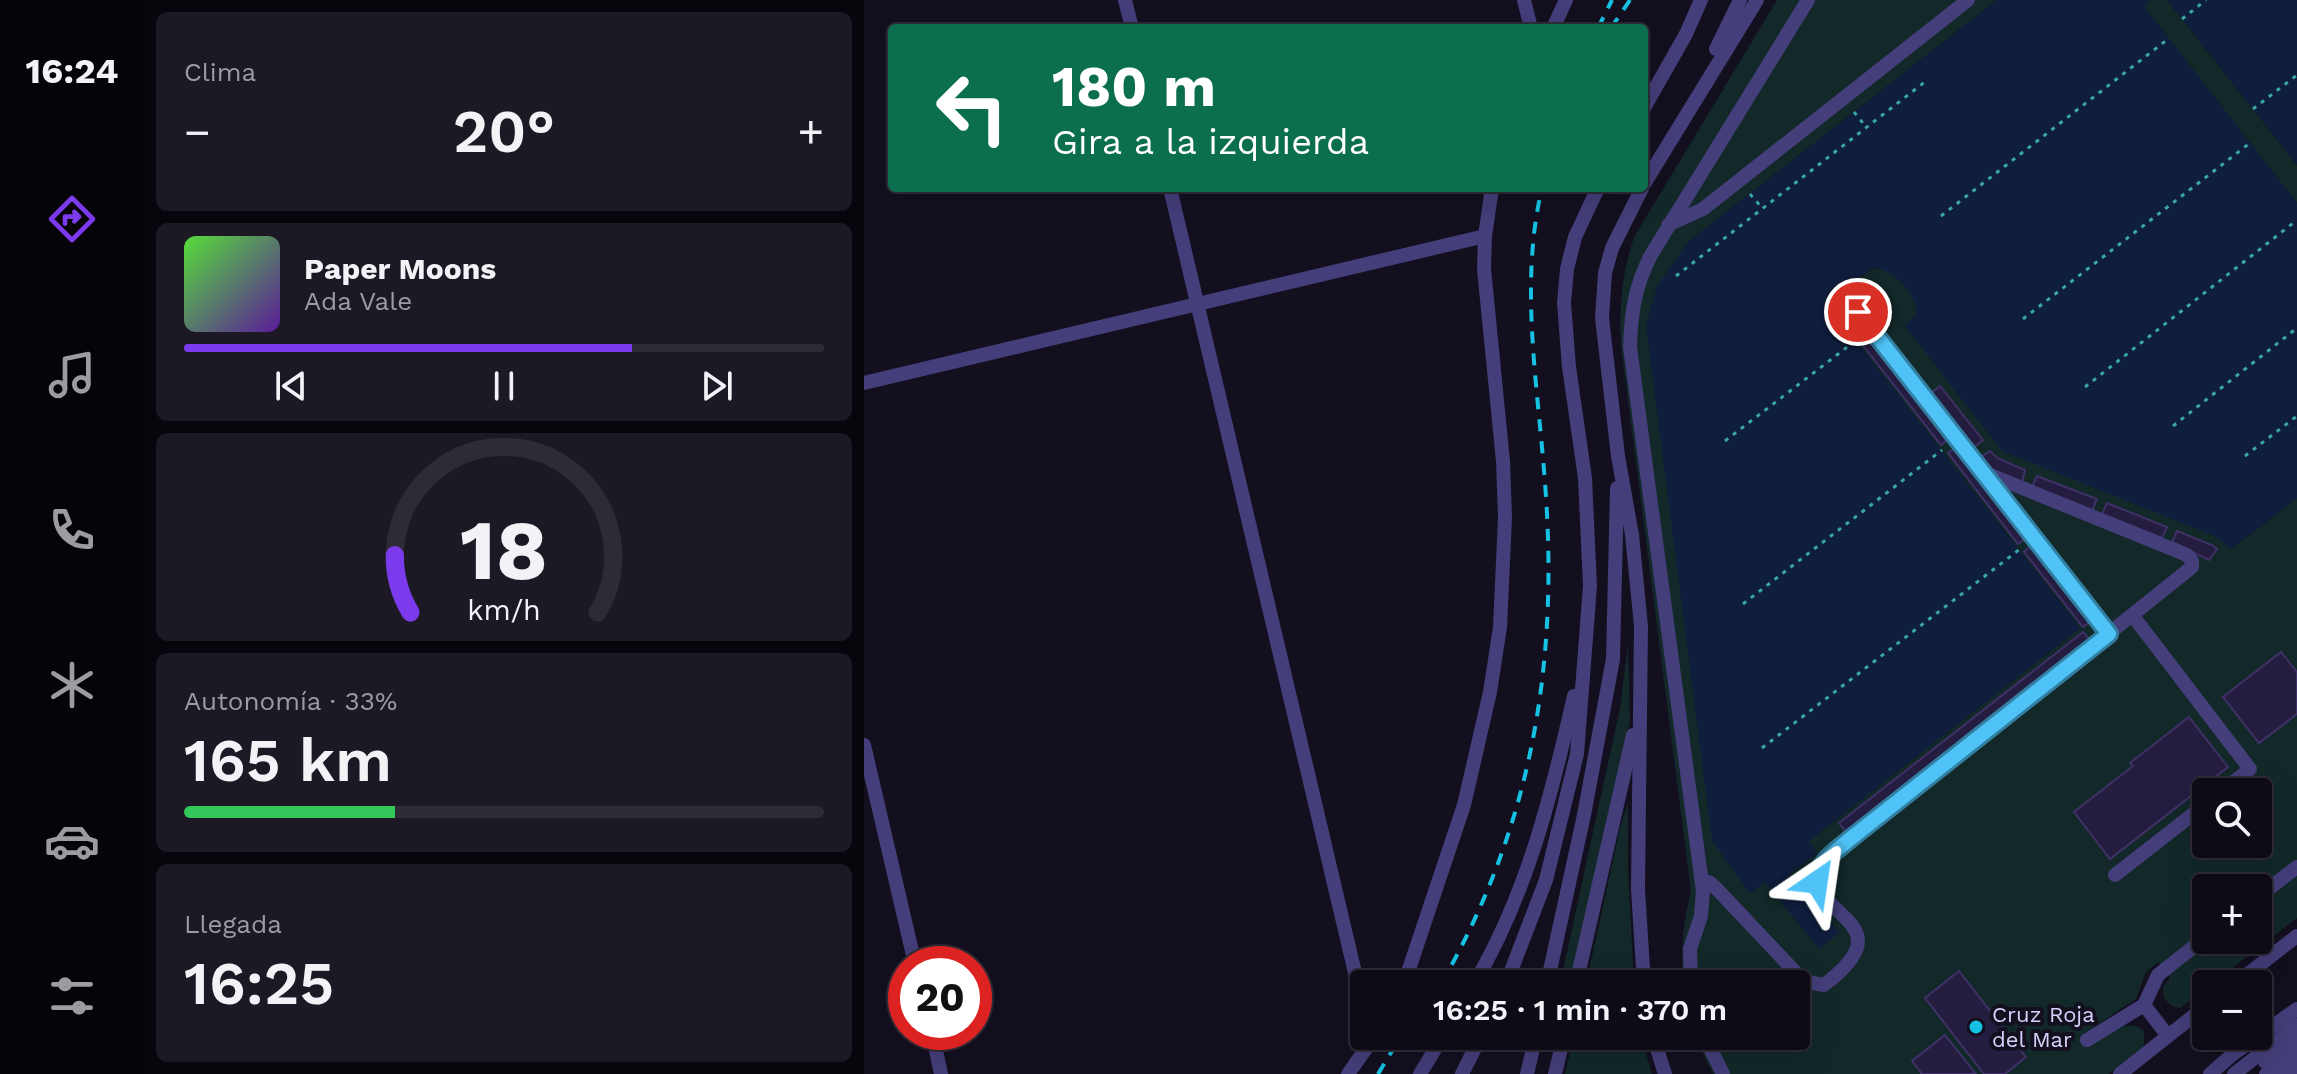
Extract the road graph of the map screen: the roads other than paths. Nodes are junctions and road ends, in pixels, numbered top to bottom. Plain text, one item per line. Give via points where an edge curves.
1 (1125, 0) edge
2 (1524, 0) edge
3 (1566, 0) edge
4 (1701, 0) edge
5 (1740, 0) edge
6 (1757, 0) edge
7 (1808, 0) edge
8 (1968, 0) edge
9 (1131, 24) edge
10 (1530, 24) edge
11 (1555, 24) edge
12 (1648, 101) edge
13 (1681, 122) junction
14 (1648, 178) edge
15 (1171, 192) edge
16 (1491, 192) edge
17 (1596, 192) edge
18 (1640, 192) edge
19 (1668, 225) junction
20 (1485, 236) junction
21 (1197, 305) junction
22 (1858, 312) dead end
23 (864, 383) edge
24 (1618, 456) junction
25 (1983, 472) junction
26 (2043, 497) junction
27 (2020, 521) junction
28 (2133, 616) junction
29 (2109, 634) junction
30 (1585, 649) junction
31 (1640, 705) junction
32 (864, 745) edge
33 (2239, 778) edge
34 (2192, 815) edge
35 (2297, 867) edge
36 (2115, 875) dead end
37 (1702, 882) junction
38 (2272, 886) edge
39 (2294, 939) edge
40 (911, 946) edge
41 (2192, 948) edge
42 (1354, 970) edge
43 (1409, 970) edge
44 (1481, 970) edge
45 (1512, 970) edge
46 (1550, 970) edge
47 (1579, 970) edge
48 (1643, 970) edge
49 (1691, 970) edge
50 (2253, 970) edge
51 (2144, 1005) junction
52 (2297, 1009) edge
53 (2192, 1017) edge
54 (2297, 1025) edge
55 (2168, 1036) junction
56 (2297, 1039) edge
57 (2087, 1040) dead end
58 (936, 1050) edge
59 (1364, 1050) edge
60 (1435, 1050) edge
61 (1474, 1050) edge
62 (1533, 1050) edge
63 (1561, 1050) edge
64 (1657, 1050) edge
65 (1711, 1050) edge
66 (2297, 1054) edge
67 (2297, 1067) edge
68 (941, 1074) edge
69 (1348, 1074) edge
70 (1420, 1074) edge
71 (1462, 1074) edge
72 (1527, 1074) edge
73 (1555, 1074) edge
74 (1665, 1074) edge
75 (1723, 1074) edge
76 (2120, 1074) edge
77 (2210, 1074) edge
78 (2234, 1074) edge
79 (2248, 1074) edge
80 (2266, 1074) edge
81 (2286, 1074) edge

1 - 9 street
2 - 10 street
3 - 11 street
4 - 12 street
5 - 13 street
6 - 13 street
7 - 19 street
8 - 19 street via 1703,209
13 - 14 street
15 - 21 street
16 - 20 street
17 - 30 street via 1575,237 1564,303 1588,527
18 - 24 street via 1612,248 1603,294
19 - 37 street via 1638,280 1630,347
20 - 21 street
20 - 43 street via 1486,312 1503,461 1500,627 1464,805
21 - 23 street
21 - 42 street
22 - 25 street
24 - 31 street via 1638,581
24 - 46 street via 1613,659
25 - 26 street
25 - 27 street
26 - 27 street via 2023,505
26 - 28 street via 2192,561 2188,572
27 - 29 street
28 - 29 street
28 - 33 street via 2250,769
29 - 37 street via 1822,863 1817,882 1822,893 1859,940 1854,958 1824,985 1799,976 1716,888
30 - 44 street via 1537,844
30 - 45 street via 1577,754 1558,839
31 - 47 street
31 - 48 street via 1638,889
32 - 40 street
34 - 36 street
35 - 38 street
37 - 49 street
39 - 50 street
41 - 51 street via 2158,975
51 - 55 street
51 - 57 street
52 - 77 street
53 - 55 street
54 - 78 street
55 - 76 street
56 - 79 street
58 - 68 street
59 - 69 street
60 - 70 street
61 - 71 street
62 - 72 street
63 - 73 street
64 - 74 street
65 - 75 street
66 - 80 street
67 - 81 street

